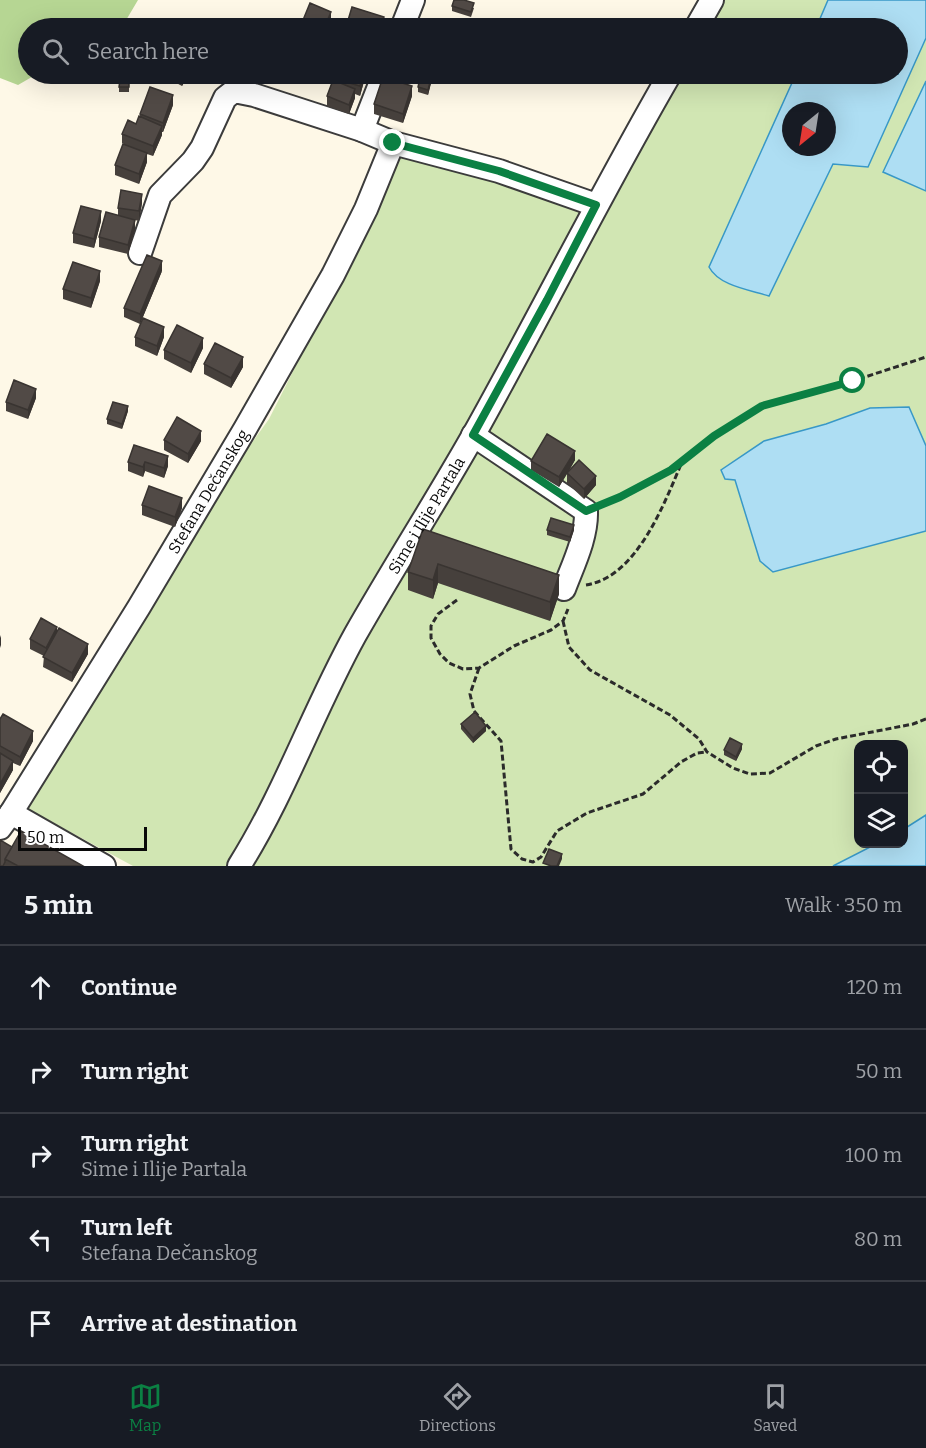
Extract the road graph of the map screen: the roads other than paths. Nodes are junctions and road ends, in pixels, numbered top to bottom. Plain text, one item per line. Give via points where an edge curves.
1 (413, 0) edge
2 (712, 0) edge
3 (406, 18) edge
4 (702, 18) edge
5 (380, 84) edge
6 (663, 84) edge
7 (362, 130) junction
8 (393, 143) junction
9 (596, 205) junction
10 (140, 253) dead end
11 (473, 435) junction
12 (564, 589) road end
13 (6, 820) edge
14 (104, 866) edge
15 (239, 866) edge

1 - 3 street
2 - 4 street
5 - 7 street
6 - 9 street, Sime i Ilije Partala
7 - 8 street
7 - 10 street via 246,93 229,93 193,161 160,195
8 - 9 street via 499,171
8 - 13 street, Stefana Dečanskog via 328,285 139,606
9 - 11 street, Sime i Ilije Partala
11 - 12 street via 586,511 575,562
11 - 15 street, Sime i Ilije Partala via 355,636 278,796
13 - 14 street

